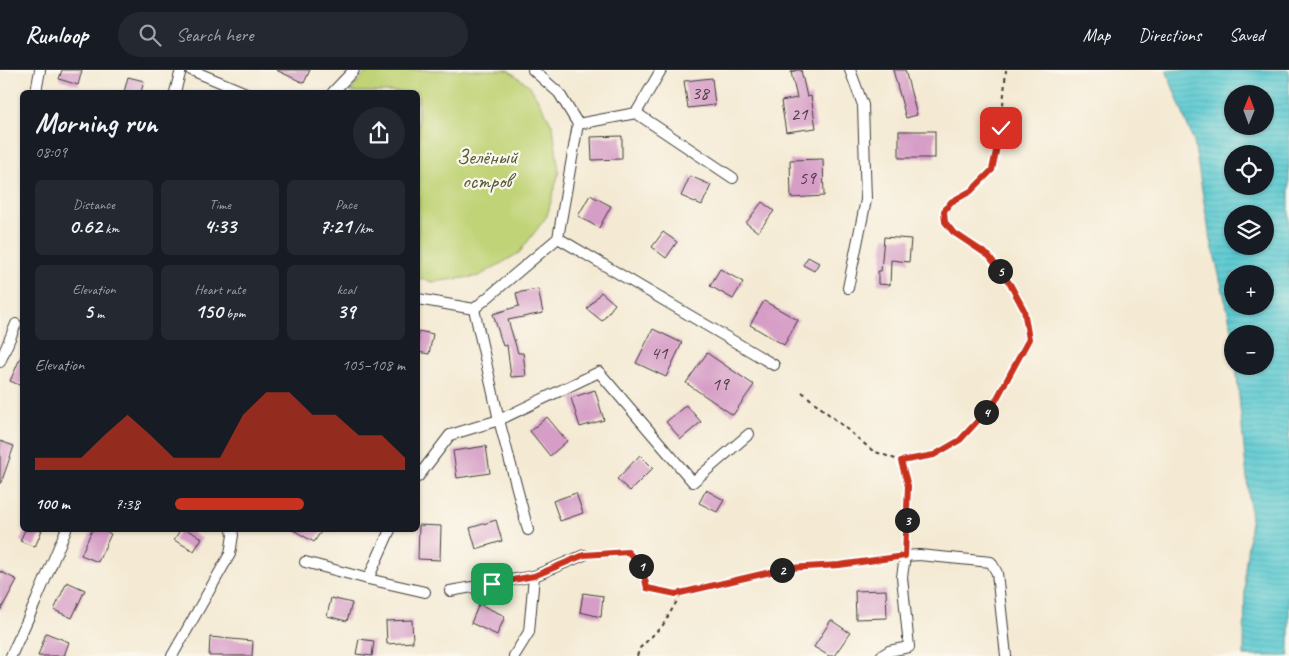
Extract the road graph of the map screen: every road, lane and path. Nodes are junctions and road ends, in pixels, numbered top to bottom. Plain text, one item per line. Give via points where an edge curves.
1 (40, 70) edge
2 (181, 70) edge
3 (191, 70) edge
4 (354, 70) edge
5 (533, 70) edge
6 (661, 70) edge
7 (850, 70) edge
8 (1006, 70) edge
9 (36, 90) edge
10 (176, 90) edge
11 (239, 90) edge
12 (335, 90) edge
13 (636, 113) junction
14 (578, 124) junction
15 (733, 178) dead end
16 (558, 238) junction
17 (848, 288) dead end
18 (420, 298) edge
19 (474, 309) junction
20 (16, 324) dead end
21 (0, 362) edge
22 (774, 366) dead end
23 (802, 392) dead end
24 (499, 420) junction
25 (750, 434) dead end
26 (901, 461) junction
27 (420, 474) edge
28 (528, 530) dead end
29 (65, 532) edge
30 (232, 532) edge
31 (389, 532) edge
32 (584, 555) joint
33 (905, 556) junction
34 (305, 562) dead end
35 (534, 576) junction
36 (368, 579) junction
37 (450, 591) dead end
38 (425, 592) dead end
39 (682, 593) junction
40 (911, 651) edge
41 (11, 656) edge
42 (172, 656) edge
43 (514, 656) edge
44 (637, 656) edge
45 (881, 656) edge
46 (1006, 656) edge

1 - 9 street
2 - 10 street
3 - 11 street
4 - 12 street
5 - 14 street via 559,93
6 - 13 street
7 - 17 street via 863,105 866,200
8 - 26 path via 1001,128 992,170 944,211 945,222 953,232 989,256 1010,284 1024,310 1029,339 995,402 960,440 934,455
13 - 14 street
13 - 15 street
14 - 16 street
16 - 19 street
16 - 22 street
18 - 19 street
19 - 24 street
20 - 21 street
23 - 26 path via 873,451
24 - 25 street via 599,372 693,482
24 - 27 street via 450,435
24 - 28 street
26 - 33 path via 908,486
29 - 41 street
30 - 42 street via 230,554
31 - 36 street
32 - 35 street
32 - 39 path via 628,552 642,567 647,588
33 - 39 path via 788,568
33 - 40 street via 902,577
33 - 46 street via 991,562 997,573
34 - 36 street
35 - 37 street
35 - 43 street via 529,632
36 - 38 street
39 - 44 path via 663,625 640,648
40 - 45 street via 889,651

